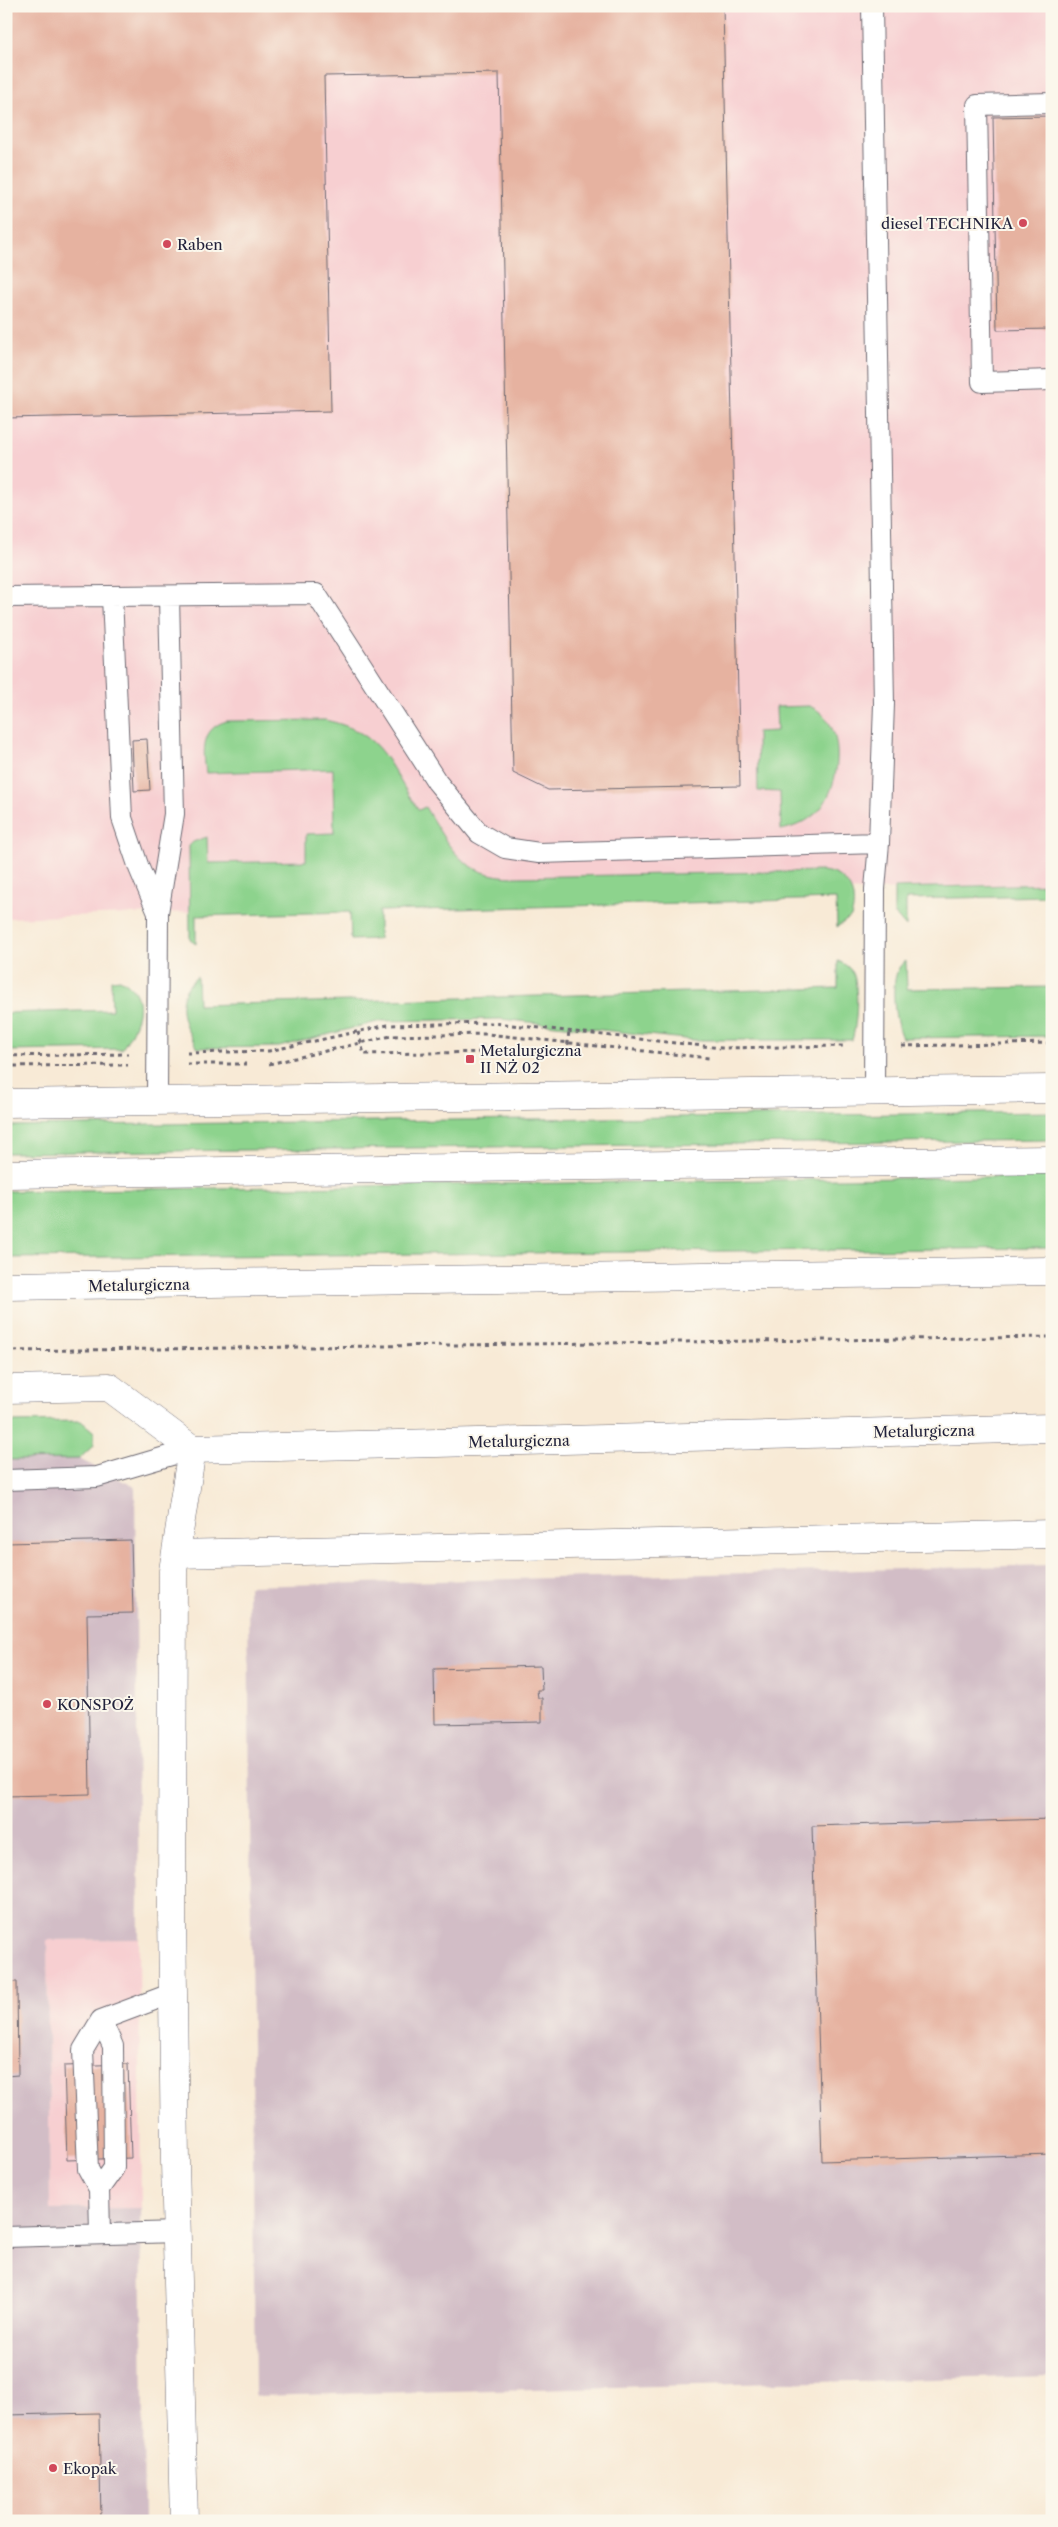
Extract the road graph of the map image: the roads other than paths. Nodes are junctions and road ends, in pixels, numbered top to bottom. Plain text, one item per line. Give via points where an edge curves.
1 (872, 6) edge
2 (1052, 103) edge
3 (1052, 380) edge
4 (6, 597) edge
5 (112, 597) junction
6 (169, 597) junction
7 (879, 843) junction
8 (158, 913) junction
9 (1052, 1089) edge
10 (874, 1092) junction
11 (156, 1101) junction
12 (6, 1103) edge
13 (1052, 1160) edge
14 (6, 1174) edge
15 (1052, 1271) edge
16 (6, 1286) edge
17 (6, 1389) edge
18 (1052, 1428) edge
19 (192, 1450) junction
20 (6, 1480) edge
21 (1052, 1534) edge
22 (176, 1554) junction
23 (173, 1993) junction
24 (101, 2020) junction
25 (98, 2189) junction
26 (177, 2232) junction
27 (100, 2234) junction
28 (6, 2237) edge
29 (184, 2521) edge

1 - 7 lane via 884,704
2 - 3 lane via 977,105 982,382
4 - 5 lane
5 - 6 lane
5 - 8 lane via 122,818
6 - 7 lane via 316,594 437,782 479,833 505,848 538,853
6 - 8 lane via 174,814
7 - 10 lane via 875,889
8 - 11 lane
9 - 10 main road
10 - 11 main road
11 - 12 main road
13 - 14 main road
15 - 16 main road, Metalurgiczna
17 - 19 main road via 109,1387
18 - 19 main road, Metalurgiczna
19 - 20 lane via 97,1477
19 - 22 main road
21 - 22 main road
22 - 23 main road via 173,1571 172,1713
23 - 24 lane
23 - 26 main road
24 - 25 lane via 83,2050 88,2169
24 - 25 lane via 114,2046 114,2168
25 - 27 lane
26 - 27 lane
26 - 29 main road
27 - 28 lane

